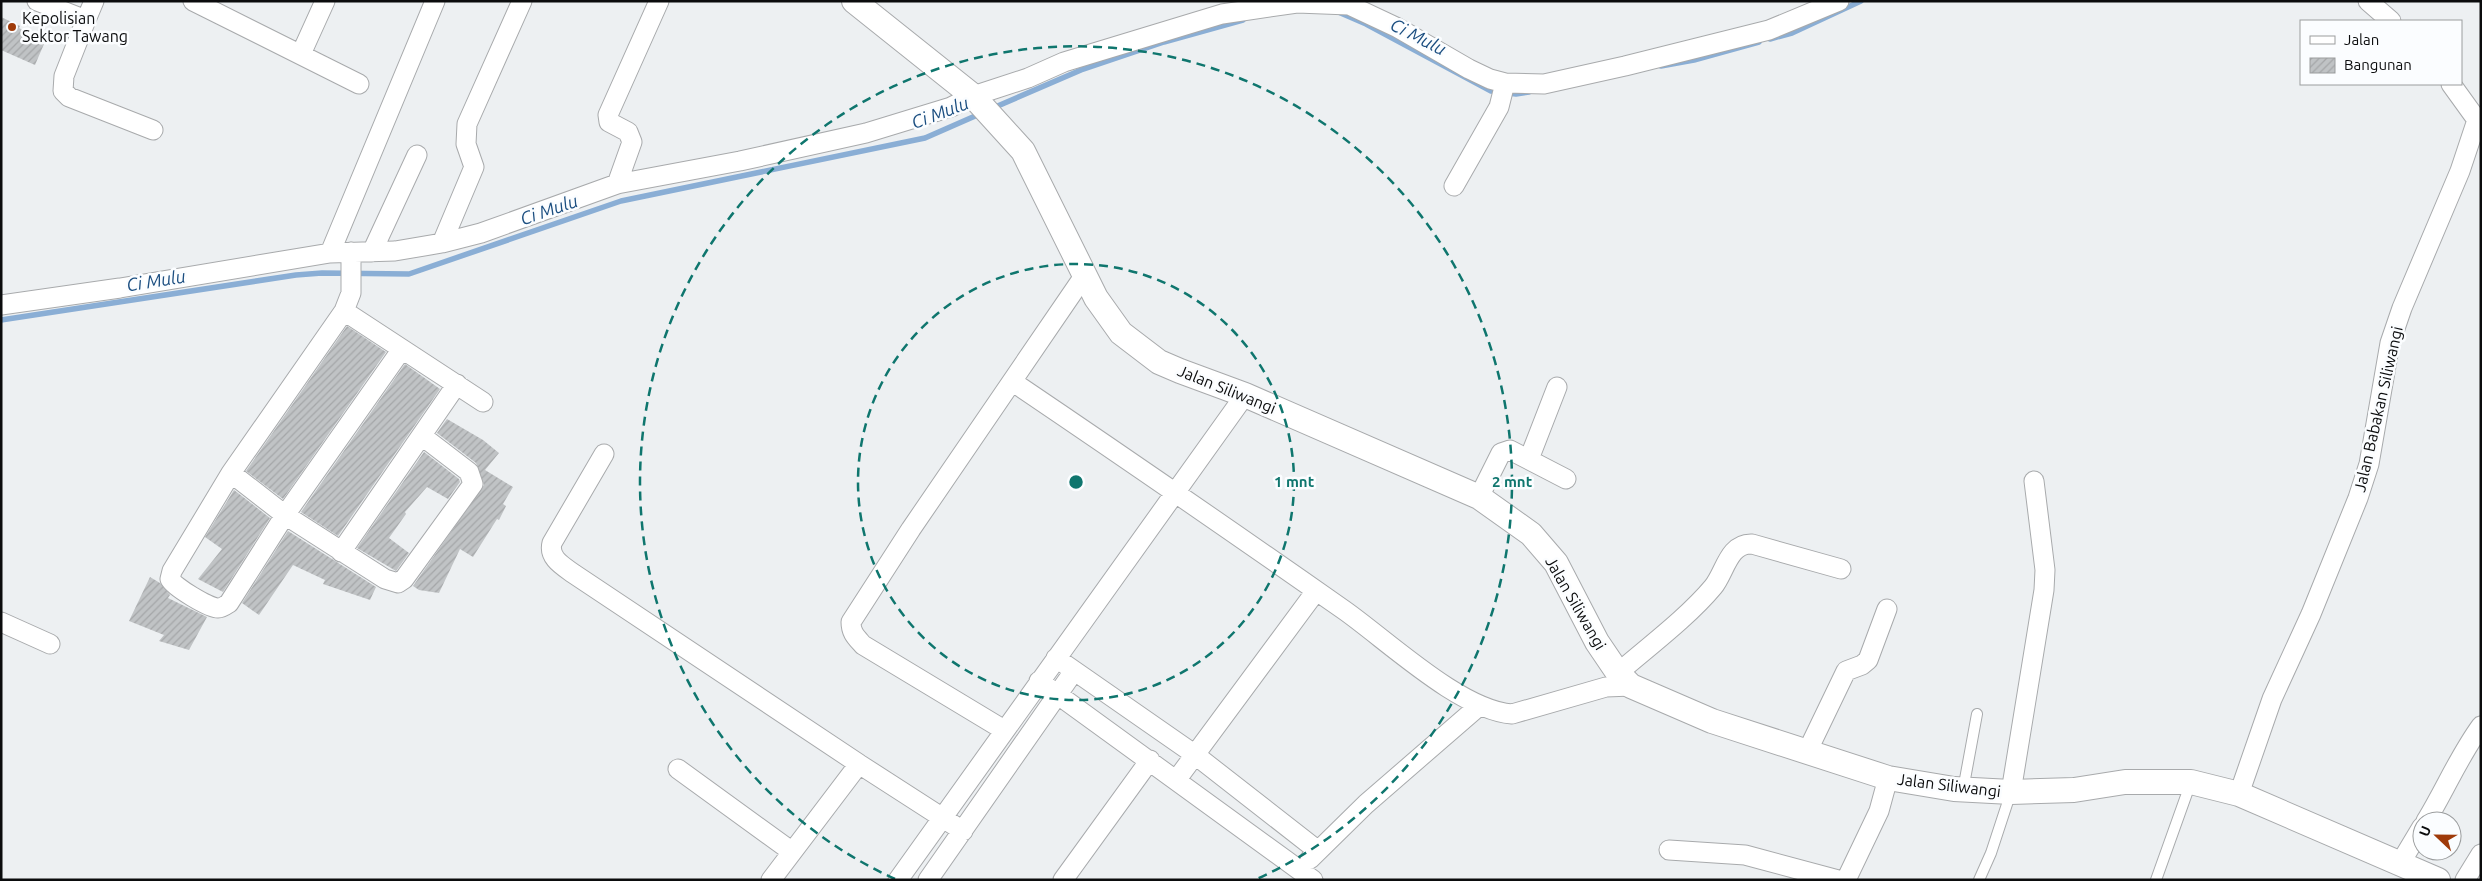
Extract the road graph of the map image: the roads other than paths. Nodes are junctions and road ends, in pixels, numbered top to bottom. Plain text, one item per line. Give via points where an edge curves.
1 (38, 1) edge
2 (94, 1) edge
3 (193, 1) edge
4 (325, 1) edge
5 (435, 1) edge
6 (522, 1) edge
7 (659, 1) edge
8 (854, 1) edge
9 (1839, 1) edge
10 (2368, 1) edge
11 (86, 20) junction
12 (2389, 20) edge
13 (301, 54) junction
14 (1505, 83) junction
15 (359, 84) dead end
16 (2452, 85) edge
17 (973, 97) junction
18 (2478, 116) edge
19 (153, 130) dead end
20 (417, 155) dead end
21 (617, 184) junction
22 (1454, 186) dead end
23 (442, 243) junction
24 (372, 252) junction
25 (330, 253) junction
26 (351, 256) junction
27 (1084, 276) junction
28 (1, 305) edge
29 (344, 311) junction
30 (402, 348) junction
31 (1013, 382) junction
32 (457, 384) junction
33 (1557, 387) dead end
34 (1245, 395) junction
35 (483, 402) dead end
36 (422, 436) junction
37 (604, 454) dead end
38 (1528, 459) junction
39 (231, 473) junction
40 (1566, 479) dead end
41 (2034, 481) dead end
42 (1176, 493) junction
43 (1479, 497) junction
44 (285, 515) junction
45 (341, 552) junction
46 (1841, 569) dead end
47 (1316, 590) junction
48 (1887, 608) dead end
49 (1, 622) edge
50 (50, 644) dead end
51 (1056, 658) junction
52 (1074, 671) junction
53 (1625, 680) junction
54 (1040, 681) junction
55 (1058, 695) junction
56 (1479, 706) junction
57 (1977, 714) dead end
58 (2481, 726) edge
59 (1004, 730) junction
60 (1807, 752) junction
61 (1194, 754) junction
62 (1150, 760) junction
63 (859, 764) junction
64 (678, 769) dead end
65 (1888, 778) junction
66 (1177, 779) junction
67 (2191, 782) junction
68 (1963, 790) junction
69 (2011, 792) junction
70 (2239, 794) junction
71 (2432, 811) edge
72 (942, 817) junction
73 (963, 830) junction
74 (2412, 844) edge
75 (1316, 850) junction
76 (1669, 850) dead end
77 (791, 851) junction
78 (2481, 854) edge
79 (2401, 862) junction
80 (1307, 875) edge
81 (771, 880) edge
82 (898, 880) edge
83 (928, 880) edge
84 (1063, 880) edge
85 (1838, 880) edge
86 (1846, 880) edge
87 (1979, 880) edge
88 (2156, 880) edge
89 (2438, 880) edge
90 (2465, 880) edge

1 - 11 street
2 - 11 street
3 - 13 street
4 - 13 street
5 - 25 street
6 - 23 street via 467,124 466,144 474,167
7 - 21 street via 608,115 609,122 628,132 632,142
8 - 17 street, Jalan Siliwangi
9 - 14 street via 1769,30 1687,51 1544,84
10 - 12 street
11 - 19 street via 67,68 63,91 69,97
13 - 15 street
14 - 17 street via 1469,69 1398,28 1349,5 1297,3 1222,14 1187,24 1072,60
14 - 22 street via 1499,107
16 - 18 street, Jalan Babakan Siliwangi
17 - 21 street via 866,133
17 - 27 street, Jalan Siliwangi via 1023,151
18 - 70 street, Jalan Babakan Siliwangi via 2460,171 2390,343 2362,490 2272,699
20 - 24 street
21 - 23 street via 481,233
23 - 24 street
24 - 26 street
25 - 26 street
25 - 28 street
26 - 29 street via 351,293
27 - 31 street
27 - 34 street, Jalan Siliwangi via 1106,315 1141,349 1180,372
29 - 30 street
29 - 39 street
30 - 32 street
30 - 44 street
31 - 42 street
31 - 59 street via 851,622 851,629 863,644
32 - 35 street
32 - 36 street
33 - 38 street
34 - 42 street
34 - 43 street, Jalan Siliwangi
36 - 45 street
36 - 45 street via 469,472 473,481 470,490 401,582 388,580
37 - 63 street via 552,543 553,557
38 - 40 street
38 - 43 street via 1510,450 1501,453
39 - 44 street
39 - 44 street via 172,570 170,579 174,585 210,606 224,606
41 - 69 street via 2045,570 2044,590
42 - 47 street
42 - 51 street
43 - 53 street, Jalan Siliwangi via 1530,534 1556,563 1598,642
44 - 45 street
46 - 53 street via 1752,544 1741,546 1732,552 1713,588
47 - 56 street via 1447,687
47 - 61 street
48 - 60 street via 1868,660 1846,671
49 - 50 street
51 - 52 street
51 - 54 street
52 - 55 street
52 - 61 street
53 - 56 street via 1512,714 1496,713
53 - 60 street, Jalan Siliwangi via 1712,721
54 - 55 street
54 - 59 street
55 - 62 street
55 - 73 street
56 - 75 street
57 - 68 lane
58 - 71 street via 2466,747
59 - 72 street
60 - 65 street, Jalan Siliwangi
61 - 66 street
61 - 75 street
62 - 66 street
62 - 84 street
63 - 72 street
63 - 77 street
64 - 77 street
65 - 68 street, Jalan Siliwangi
65 - 86 street via 1879,811
66 - 80 street
67 - 69 street, Jalan Siliwangi via 2125,782 2074,790
67 - 70 street, Jalan Siliwangi
67 - 88 lane
68 - 69 street, Jalan Siliwangi
69 - 87 lane
70 - 79 street, Jalan Siliwangi
72 - 73 street
72 - 82 street
73 - 83 street
74 - 79 street
75 - 80 street
76 - 85 street via 1744,855
77 - 81 street
78 - 90 street
79 - 89 street, Jalan Siliwangi

